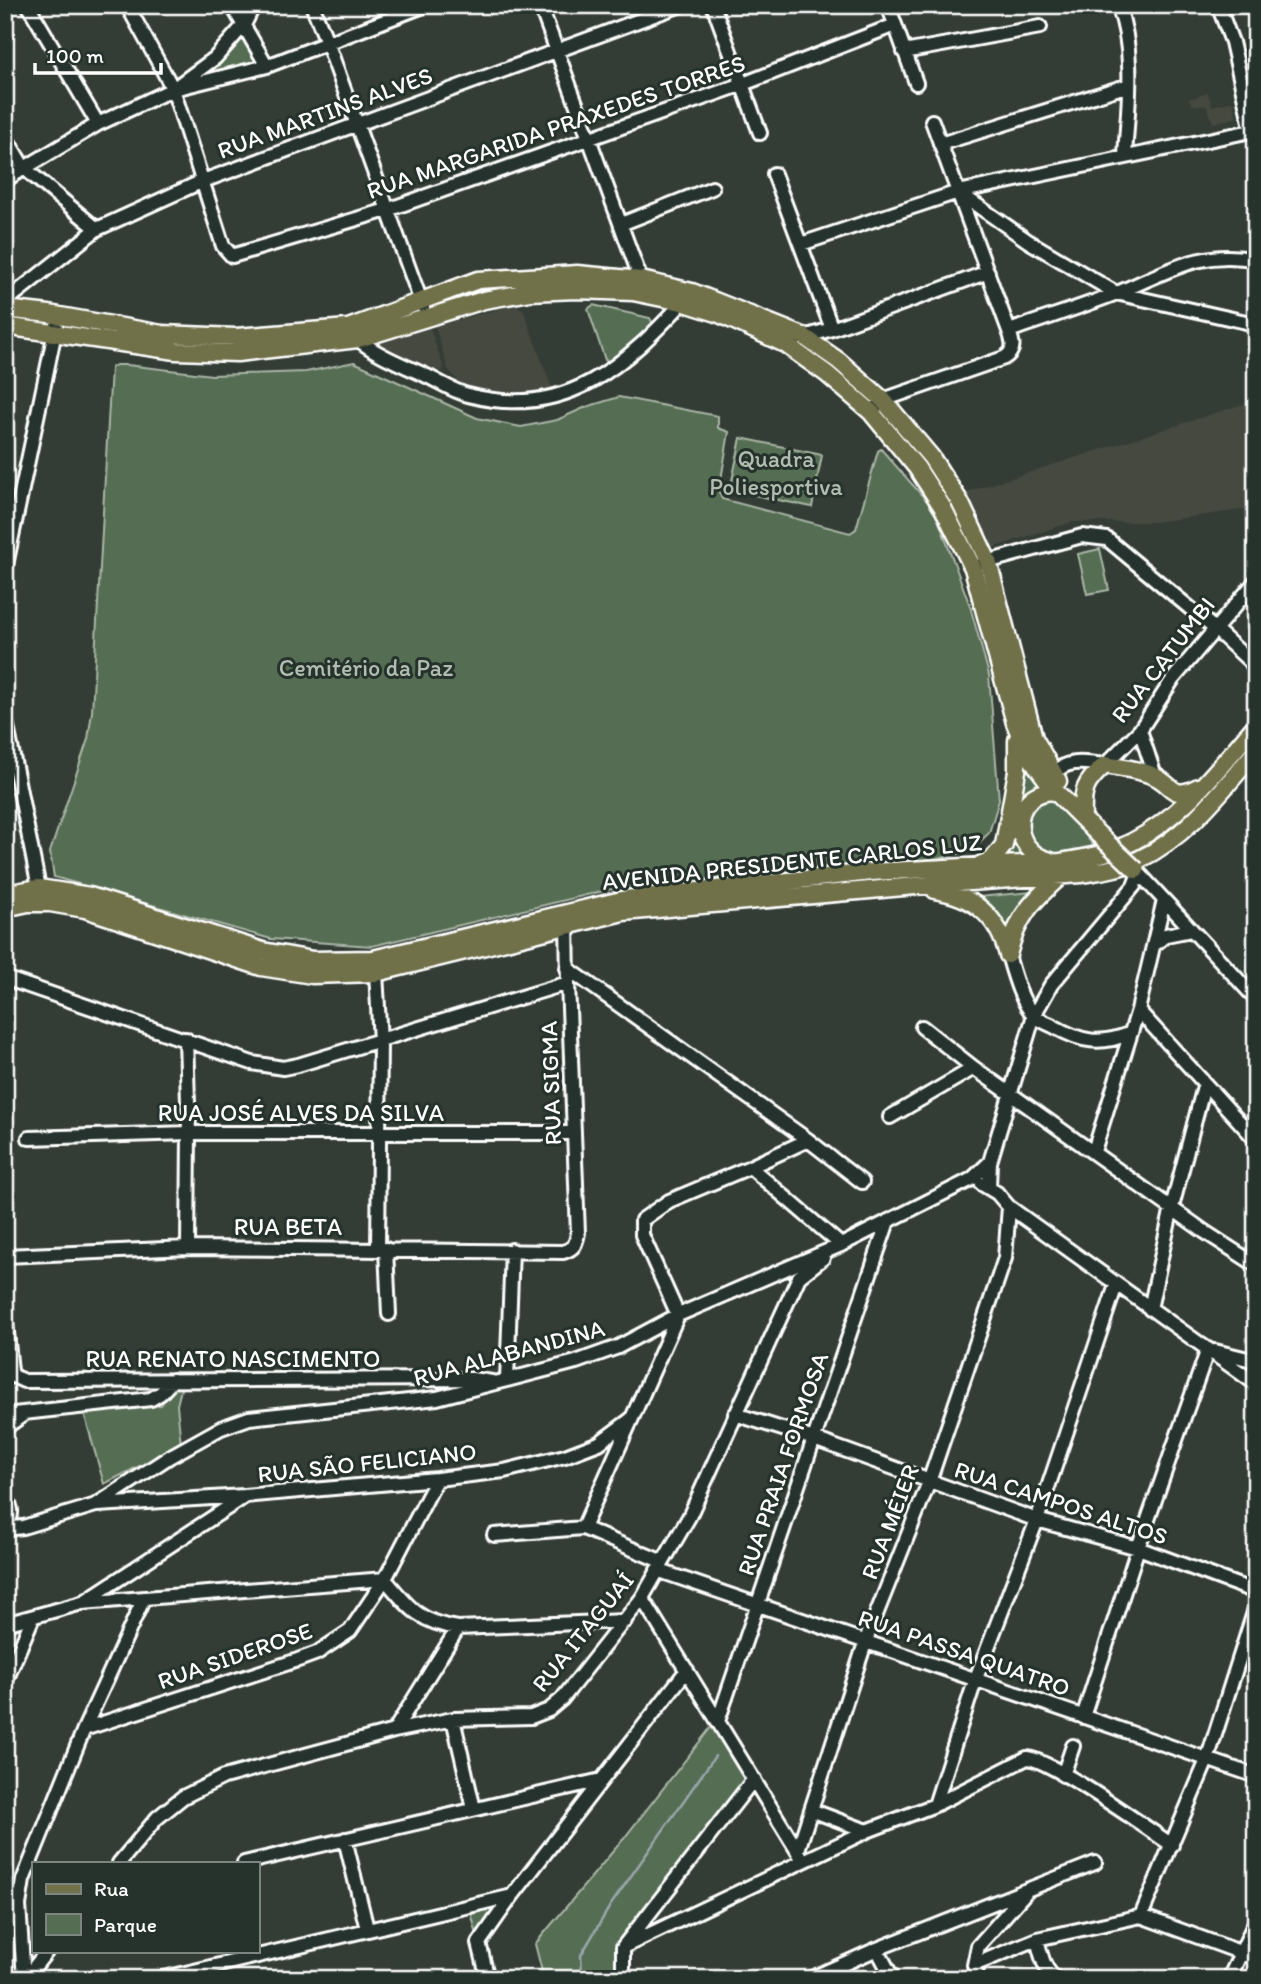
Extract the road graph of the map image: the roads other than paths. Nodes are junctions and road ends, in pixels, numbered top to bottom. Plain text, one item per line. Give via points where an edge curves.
1 (28, 5) edge
2 (127, 5) edge
3 (232, 5) edge
4 (254, 5) edge
5 (312, 5) edge
6 (426, 5) edge
7 (540, 5) edge
8 (681, 5) edge
9 (713, 5) edge
10 (888, 5) edge
11 (1118, 5) edge
12 (1218, 5) edge
13 (244, 25) junction
14 (895, 25) junction
15 (1040, 27) dead end
16 (327, 41) junction
17 (556, 51) junction
18 (904, 52) junction
19 (267, 66) junction
20 (916, 83) dead end
21 (743, 84) junction
22 (1129, 85) junction
23 (173, 89) junction
24 (932, 121) dead end
25 (355, 123) junction
26 (98, 124) junction
27 (1254, 131) edge
28 (761, 133) dead end
29 (5, 136) edge
30 (590, 139) junction
31 (940, 144) junction
32 (1125, 156) junction
33 (12, 174) edge
34 (774, 174) dead end
35 (203, 181) junction
36 (712, 188) dead end
37 (958, 192) junction
38 (387, 210) junction
39 (621, 225) junction
40 (97, 229) junction
41 (801, 244) junction
42 (1256, 260) edge
43 (988, 272) junction
44 (641, 280) junction
45 (577, 282) junction
46 (1116, 293) junction
47 (687, 297) junction
48 (5, 302) edge
49 (5, 309) edge
50 (424, 310) junction
51 (49, 314) junction
52 (5, 326) edge
53 (1256, 327) edge
54 (832, 329) junction
55 (1009, 331) junction
56 (55, 333) junction
57 (803, 336) junction
58 (358, 339) junction
59 (785, 344) junction
60 (883, 400) junction
61 (871, 412) junction
62 (981, 564) junction
63 (5, 569) edge
64 (1256, 581) edge
65 (1215, 629) junction
66 (1256, 667) edge
67 (5, 716) edge
68 (1015, 723) junction
69 (1256, 724) edge
70 (1140, 730) junction
71 (1256, 751) edge
72 (10, 760) edge
73 (1105, 765) junction
74 (1156, 776) junction
75 (1055, 783) junction
76 (1206, 783) junction
77 (1170, 790) junction
78 (1083, 817) junction
79 (1164, 822) junction
80 (980, 865) junction
81 (1061, 869) junction
82 (1140, 878) junction
83 (915, 886) junction
84 (39, 888) junction
85 (5, 894) edge
86 (1164, 900) junction
87 (5, 908) edge
88 (567, 918) junction
89 (1191, 930) junction
90 (1155, 944) junction
91 (1008, 955) junction
92 (567, 968) junction
93 (376, 973) junction
94 (5, 978) edge
95 (568, 983) junction
96 (1256, 999) edge
97 (1138, 1010) junction
98 (1034, 1015) junction
99 (925, 1029) dead end
100 (1130, 1033) junction
101 (186, 1039) junction
102 (380, 1041) junction
103 (974, 1068) junction
104 (1204, 1086) junction
105 (1011, 1094) junction
106 (890, 1117) dead end
107 (189, 1133) junction
108 (379, 1133) junction
109 (574, 1133) junction
110 (29, 1138) dead end
111 (808, 1140) junction
112 (1256, 1140) edge
113 (1094, 1151) junction
114 (990, 1162) junction
115 (750, 1167) junction
116 (972, 1179) junction
117 (862, 1182) dead end
118 (989, 1187) junction
119 (1009, 1207) junction
120 (1172, 1207) junction
121 (888, 1221) junction
122 (838, 1246) junction
123 (188, 1248) junction
124 (382, 1249) junction
125 (512, 1250) junction
126 (571, 1250) joint
127 (5, 1256) edge
128 (1256, 1265) edge
129 (1116, 1285) junction
130 (1150, 1309) junction
131 (5, 1313) edge
132 (389, 1314) dead end
133 (678, 1315) junction
134 (1208, 1349) junction
135 (1256, 1361) edge
136 (173, 1380) junction
137 (501, 1382) junction
138 (1256, 1384) edge
139 (26, 1412) junction
140 (735, 1414) junction
141 (5, 1415) edge
142 (630, 1420) junction
143 (5, 1427) edge
144 (814, 1439) junction
145 (437, 1479) junction
146 (929, 1482) junction
147 (5, 1496) edge
148 (244, 1496) junction
149 (96, 1505) junction
150 (1037, 1520) junction
151 (5, 1527) edge
152 (583, 1528) junction
153 (494, 1535) dead end
154 (1138, 1548) junction
155 (660, 1566) junction
156 (385, 1579) junction
157 (1256, 1592) edge
158 (144, 1598) junction
159 (642, 1598) junction
160 (82, 1603) junction
161 (758, 1604) junction
162 (1256, 1606) edge
163 (33, 1617) junction
164 (625, 1621) junction
165 (5, 1624) edge
166 (458, 1628) junction
167 (866, 1640) junction
168 (687, 1670) junction
169 (975, 1681) junction
170 (5, 1683) edge
171 (1083, 1717) junction
172 (453, 1720) junction
173 (718, 1721) junction
174 (84, 1729) junction
175 (394, 1731) junction
176 (1073, 1746) dead end
177 (1207, 1760) junction
178 (1063, 1774) junction
179 (1256, 1776) edge
180 (754, 1779) junction
181 (601, 1780) junction
182 (935, 1805) junction
183 (474, 1809) junction
184 (811, 1810) junction
185 (867, 1831) junction
186 (345, 1839) junction
187 (1172, 1845) junction
188 (801, 1856) junction
189 (120, 1862) edge
190 (248, 1862) edge
191 (1095, 1863) dead end
192 (1028, 1890) junction
193 (512, 1896) junction
194 (1141, 1916) junction
195 (1256, 1920) edge
196 (367, 1929) junction
197 (1037, 1939) junction
198 (623, 1947) junction
199 (877, 1949) junction
200 (46, 1952) edge
201 (1241, 1953) junction
202 (1256, 1958) edge
203 (974, 1965) junction
204 (25, 1979) edge
205 (160, 1979) edge
206 (488, 1979) edge
207 (623, 1979) edge
208 (810, 1979) edge
209 (893, 1979) edge
210 (978, 1979) edge
211 (1056, 1979) edge
212 (1229, 1979) edge

1 - 26 street
2 - 23 street
3 - 13 street
4 - 13 street
5 - 16 street
6 - 16 street
7 - 17 street
8 - 17 street, RUA MARTINS ALVES
9 - 21 street
10 - 14 street
11 - 22 street via 1128,38
12 - 27 street via 1233,42
13 - 19 street
13 - 23 street via 215,58
14 - 18 street
14 - 21 street, RUA MARGARIDA PRAXEDES TORRES
15 - 18 street
16 - 19 street
16 - 25 street
17 - 25 street, RUA MARTINS ALVES
17 - 30 street
18 - 20 street
19 - 23 street
21 - 28 street
21 - 30 street, RUA MARGARIDA PRAXEDES TORRES
22 - 31 street
22 - 32 street
23 - 26 street
23 - 35 street
24 - 31 street
25 - 35 street, RUA MARTINS ALVES
25 - 38 street
26 - 33 street
27 - 32 street
29 - 33 street
30 - 38 street, RUA MARGARIDA PRAXEDES TORRES
30 - 39 street
31 - 37 street
32 - 37 street
33 - 40 street
34 - 41 street
35 - 38 street, RUA MARGARIDA PRAXEDES TORRES via 228,254 236,256
35 - 40 street, RUA MARTINS ALVES
36 - 39 street
37 - 41 street
37 - 43 street
37 - 46 street via 1028,241
38 - 50 street
39 - 44 street
40 - 48 street, RUA MARTINS ALVES
41 - 54 street
42 - 46 street via 1226,257 1184,262
43 - 54 street
43 - 55 street
44 - 45 main road
44 - 47 main road
45 - 47 main road
45 - 50 main road via 478,280
46 - 53 street
46 - 55 street
47 - 57 main road
47 - 58 street via 639,347 604,374 562,396 508,402 467,395
47 - 59 main road
49 - 51 main road
50 - 51 main road via 348,328 236,337 162,334
50 - 58 main road
51 - 56 street via 56,321
52 - 56 main road
54 - 57 street
55 - 60 street via 1010,355
56 - 58 main road via 177,351 237,353
56 - 63 street
57 - 59 street
57 - 60 main road
59 - 61 main road
60 - 61 street
60 - 62 main road via 931,457 960,502
61 - 62 main road via 917,468
62 - 65 street via 1082,536 1100,537
62 - 68 main road
62 - 75 main road via 1034,738
64 - 65 street, RUA CATUMBI
65 - 66 street
65 - 70 street, RUA CATUMBI via 1173,679
67 - 72 street
68 - 75 main road via 1027,753
68 - 80 main road via 1017,771 1004,845 992,860
69 - 76 main road, AVENIDA PRESIDENTE CARLOS LUZ
70 - 73 street, RUA CATUMBI
70 - 74 street
71 - 81 main road, AVENIDA PRESIDENTE CARLOS LUZ via 1209,806 1138,860 1105,870
72 - 84 street
73 - 74 main road
73 - 75 street via 1065,764 1058,768
73 - 78 main road, RUA CATUMBI via 1084,790
74 - 77 main road
75 - 78 main road
75 - 81 main road via 1029,799 1020,815 1020,831 1032,852
76 - 77 main road via 1188,792
76 - 79 main road, AVENIDA PRESIDENTE CARLOS LUZ
77 - 79 main road
78 - 82 main road, bridge
79 - 81 main road, AVENIDA PRESIDENTE CARLOS LUZ via 1131,843
80 - 81 main road, AVENIDA PRESIDENTE CARLOS LUZ
80 - 88 main road, AVENIDA PRESIDENTE CARLOS LUZ via 626,899
81 - 83 main road, AVENIDA PRESIDENTE CARLOS LUZ
81 - 91 main road via 1020,919
82 - 86 street
82 - 98 street via 1051,985
83 - 88 main road, AVENIDA PRESIDENTE CARLOS LUZ
83 - 91 main road via 972,901 995,923
84 - 85 main road, AVENIDA PRESIDENTE CARLOS LUZ
84 - 88 main road, AVENIDA PRESIDENTE CARLOS LUZ via 90,896 264,951 313,960 373,959
86 - 89 street
86 - 90 street
87 - 93 main road, AVENIDA PRESIDENTE CARLOS LUZ via 50,903 85,909 261,967 312,975
88 - 92 street, RUA SIGMA
88 - 93 main road, AVENIDA PRESIDENTE CARLOS LUZ
89 - 90 street via 1166,935
89 - 96 street
90 - 97 street
91 - 98 street
92 - 95 street, RUA SIGMA
92 - 111 street
93 - 102 street
94 - 101 street
95 - 102 street
95 - 109 street, RUA SIGMA
97 - 100 street
97 - 104 street
98 - 100 street via 1081,1039 1104,1041
98 - 105 street
99 - 103 street
100 - 113 street
101 - 102 street via 252,1063 283,1068
101 - 107 street
102 - 108 street
103 - 105 street
103 - 106 street
104 - 112 street
104 - 120 street
105 - 113 street
105 - 114 street
107 - 108 street, RUA JOSÉ ALVES DA SILVA
107 - 110 street, RUA JOSÉ ALVES DA SILVA
107 - 123 street
108 - 109 street, RUA JOSÉ ALVES DA SILVA
108 - 124 street
109 - 126 street, RUA SIGMA via 578,1233
111 - 115 street
111 - 117 street
113 - 120 street
114 - 116 street, RUA ALABANDINA
114 - 118 street
115 - 122 street
115 - 133 street via 656,1208 642,1220 647,1249
116 - 118 street
116 - 121 street, RUA ALABANDINA
118 - 119 street
119 - 129 street
119 - 146 street, RUA MÉIER via 1005,1258
120 - 128 street
120 - 130 street
121 - 122 street, RUA ALABANDINA
121 - 144 street, RUA PRAIA FORMOSA
122 - 133 street, RUA ALABANDINA
122 - 140 street, RUA ITAGUAÍ via 799,1276
123 - 124 street, RUA BETA
123 - 127 street, RUA BETA
124 - 125 street, RUA BETA
124 - 132 street
125 - 126 street, RUA BETA
125 - 137 street
129 - 130 street
129 - 150 street
130 - 134 street
131 - 136 street, RUA RENATO NASCIMENTO via 10,1366 13,1376 24,1381
133 - 137 street, RUA ALABANDINA via 618,1347
133 - 142 street
134 - 135 street
134 - 138 street
134 - 154 street
136 - 137 street, RUA RENATO NASCIMENTO
136 - 139 street via 151,1399
137 - 149 street, RUA ALABANDINA via 437,1398 249,1418 169,1457
139 - 141 street
139 - 143 street
140 - 144 street, RUA CAMPOS ALTOS
140 - 155 street, RUA ITAGUAÍ via 689,1517
142 - 145 street, RUA SÃO FELICIANO via 599,1443 565,1456 504,1471
142 - 152 street
144 - 146 street, RUA CAMPOS ALTOS
144 - 161 street, RUA PRAIA FORMOSA
145 - 148 street, RUA SÃO FELICIANO
145 - 156 street, RUA SIDEROSE
146 - 150 street, RUA CAMPOS ALTOS
146 - 167 street, RUA MÉIER
147 - 151 street via 12,1512
148 - 149 street, RUA SÃO FELICIANO
148 - 160 street
149 - 151 street, RUA ALABANDINA via 23,1527
150 - 154 street, RUA CAMPOS ALTOS
150 - 169 street
152 - 153 street
152 - 155 street, RUA PASSA QUATRO
154 - 157 street, RUA CAMPOS ALTOS
154 - 171 street
155 - 159 street, RUA ITAGUAÍ
155 - 161 street, RUA PASSA QUATRO
156 - 158 street
156 - 166 street via 413,1612 439,1626
156 - 174 street, RUA SIDEROSE via 350,1631 317,1653
158 - 160 street
158 - 174 street
159 - 164 street, RUA ITAGUAÍ
159 - 168 street
160 - 163 street
161 - 167 street, RUA PASSA QUATRO
161 - 173 street, RUA PRAIA FORMOSA
162 - 177 street
163 - 165 street
163 - 170 street
164 - 166 street
164 - 172 street, RUA ITAGUAÍ via 549,1710 531,1717
166 - 175 street
167 - 169 street, RUA PASSA QUATRO
167 - 184 street, RUA MÉIER
168 - 173 street
168 - 181 street
169 - 171 street, RUA PASSA QUATRO
169 - 182 street
171 - 177 street, RUA PASSA QUATRO
172 - 175 street, RUA ITAGUAÍ
172 - 183 street
173 - 180 street
174 - 204 street via 23,1881 19,1929
175 - 189 street, RUA ITAGUAÍ via 224,1777 183,1797 157,1818
176 - 178 street
177 - 179 street, RUA PASSA QUATRO
177 - 187 street
178 - 182 street via 1027,1758
178 - 187 street
180 - 188 street
180 - 198 street
181 - 183 street
181 - 193 street
182 - 185 street
183 - 186 street
184 - 185 street
184 - 188 street, RUA MÉIER
185 - 188 street
186 - 190 street
186 - 196 street
187 - 194 street
188 - 198 street
191 - 192 street
192 - 199 street
192 - 203 street via 978,1946
193 - 196 street
193 - 206 street via 479,1944
194 - 197 street
194 - 201 street
195 - 201 street
196 - 205 street
197 - 203 street
197 - 211 street via 1044,1963
198 - 207 street
199 - 208 street
199 - 209 street
200 - 204 street
201 - 202 street
201 - 212 street
203 - 210 street

